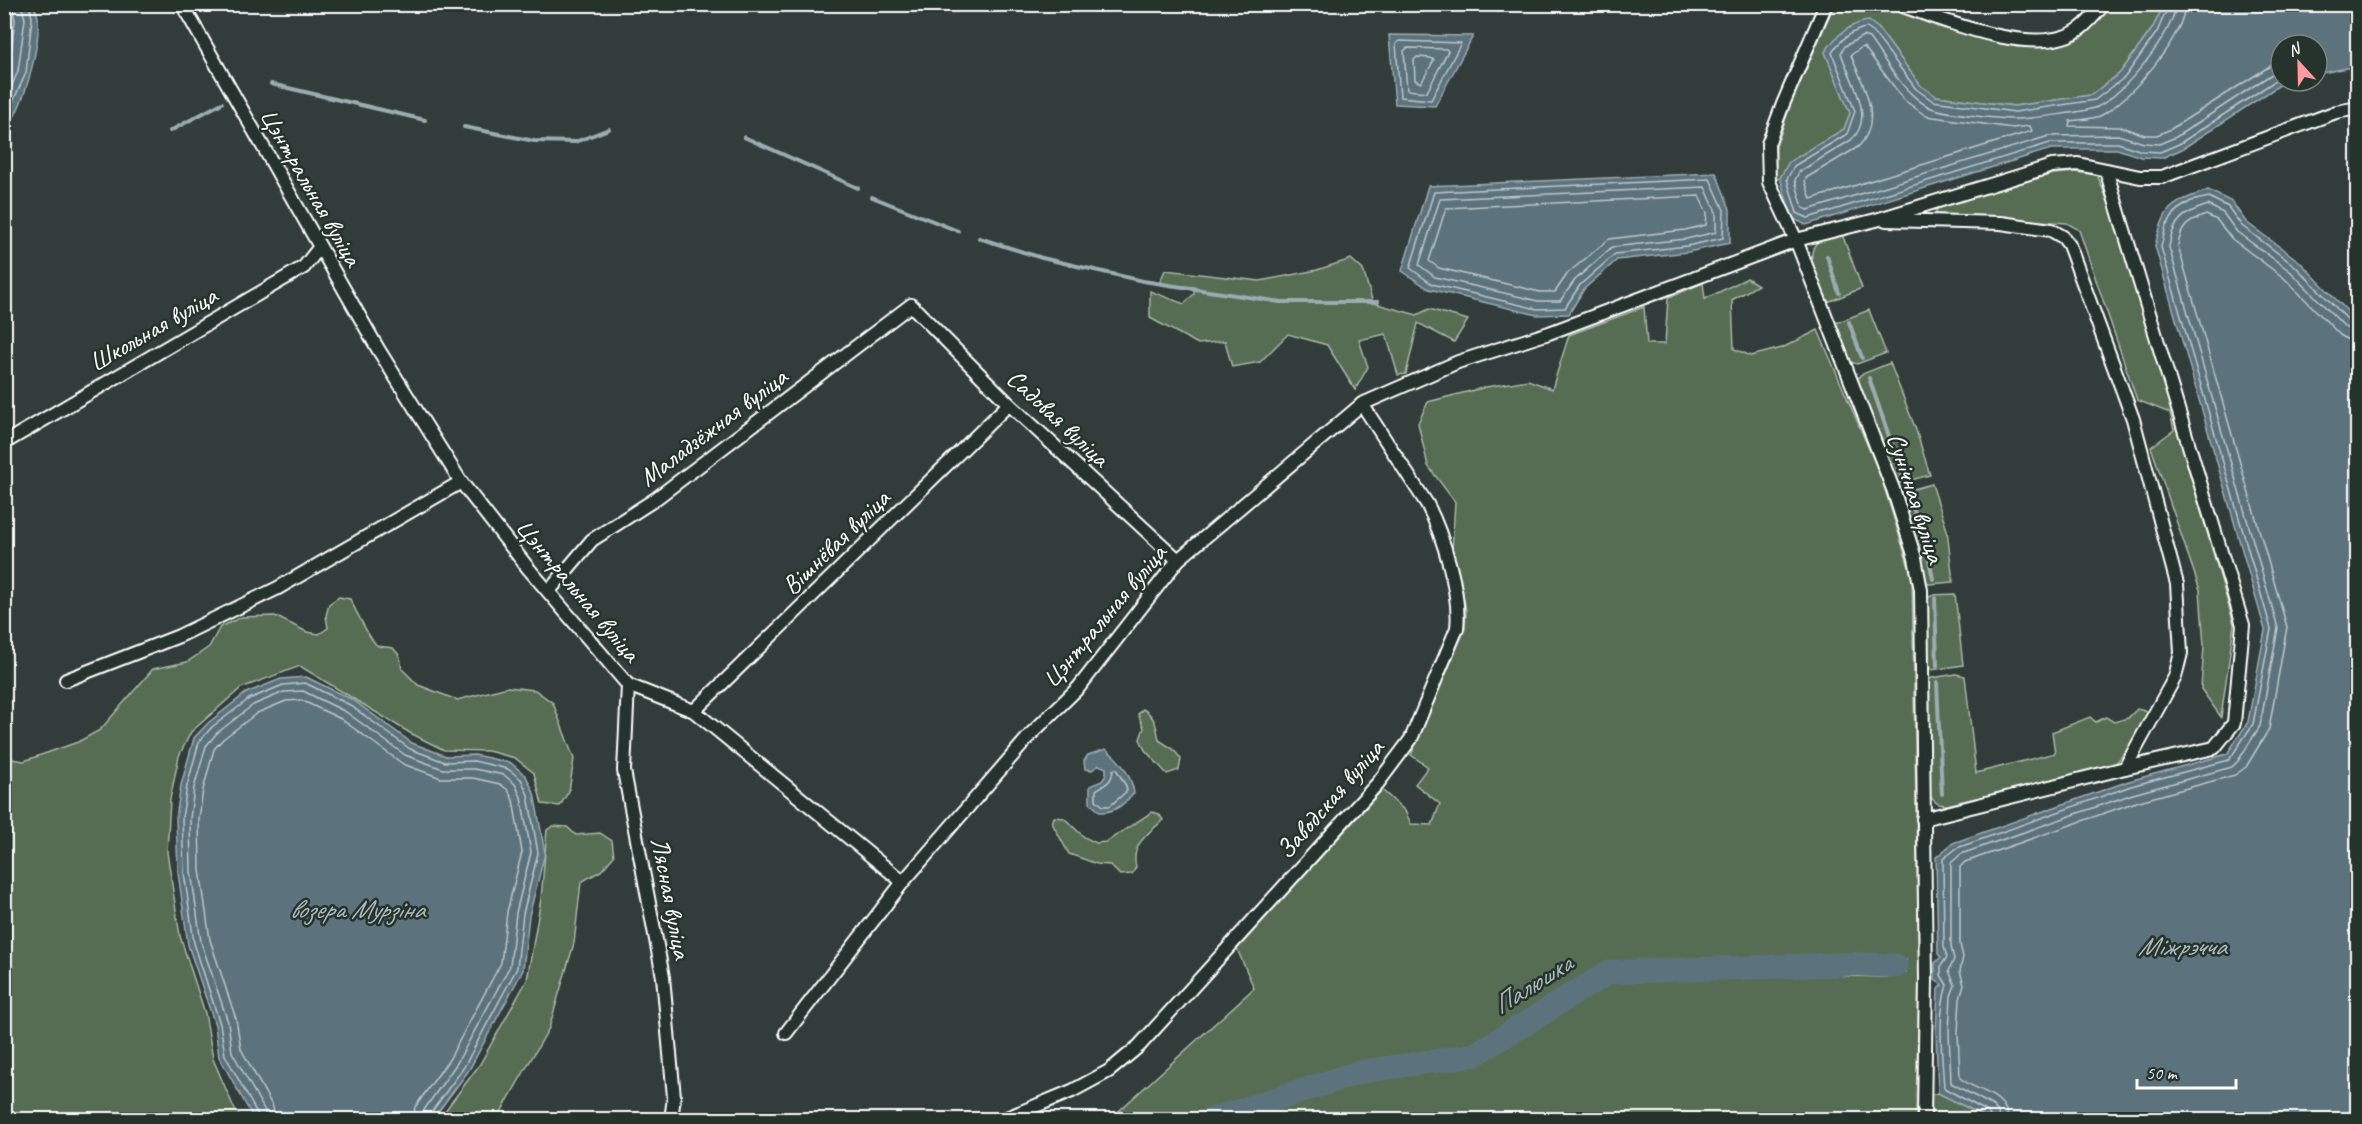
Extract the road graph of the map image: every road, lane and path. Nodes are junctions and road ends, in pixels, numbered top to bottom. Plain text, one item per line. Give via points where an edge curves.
1 (182, 4) edge
2 (1826, 4) edge
3 (1898, 4) edge
4 (2104, 4) edge
5 (2358, 108) edge
6 (2106, 170) junction
7 (1876, 220) junction
8 (1796, 240) junction
9 (319, 248) junction
10 (912, 305) joint
11 (1009, 404) junction
12 (1362, 404) junction
13 (4, 443) edge
14 (461, 482) junction
15 (1178, 560) junction
16 (549, 591) junction
17 (66, 680) dead end
18 (628, 685) junction
19 (694, 711) junction
20 (2125, 768) junction
21 (1923, 819) junction
22 (903, 882) junction
23 (786, 1033) dead end
24 (671, 1119) edge
25 (1002, 1119) edge
26 (1924, 1119) edge

1 - 9 street, Цэнтральная вуліца
2 - 8 street, Сунічная вуліца via 1768,144 1769,182
3 - 4 street via 2018,41 2053,41 2080,29
5 - 6 street via 2336,112 2162,177
6 - 7 street via 2078,164 2052,166
6 - 20 street via 2243,625 2234,723 2214,748
7 - 8 street, Цэнтральная вуліца
7 - 20 street via 2001,223 2041,228 2063,237 2069,245 2133,419 2177,584 2181,653 2175,677
8 - 12 street, Цэнтральная вуліца via 1458,363
8 - 21 street, Сунічная вуліца via 1889,478 1915,558 1921,590
9 - 13 street, Школьная вуліца via 304,267
9 - 14 street, Цэнтральная вуліца
10 - 11 street, Садовая вуліца
10 - 16 street, Маладзёжная вуліца via 654,500 592,540
11 - 15 street, Садовая вуліца
11 - 19 street, Вішнёвая вуліца
12 - 15 street, Цэнтральная вуліца
12 - 25 street, Заводская вуліца via 1436,522 1459,611 1457,628 1411,739 1378,783 1139,1046 1109,1071 1072,1091
14 - 16 street, Цэнтральная вуліца
14 - 17 street via 278,588 178,636
15 - 22 street, Цэнтральная вуліца via 1079,687 1032,733
16 - 18 street, Цэнтральная вуліца
18 - 19 street, Цэнтральная вуліца
18 - 24 street, Лясная вуліца via 624,771 663,977 674,1097
19 - 22 street, Цэнтральная вуліца
20 - 21 street
21 - 26 street, Сунічная вуліца
22 - 23 street, Цэнтральная вуліца

